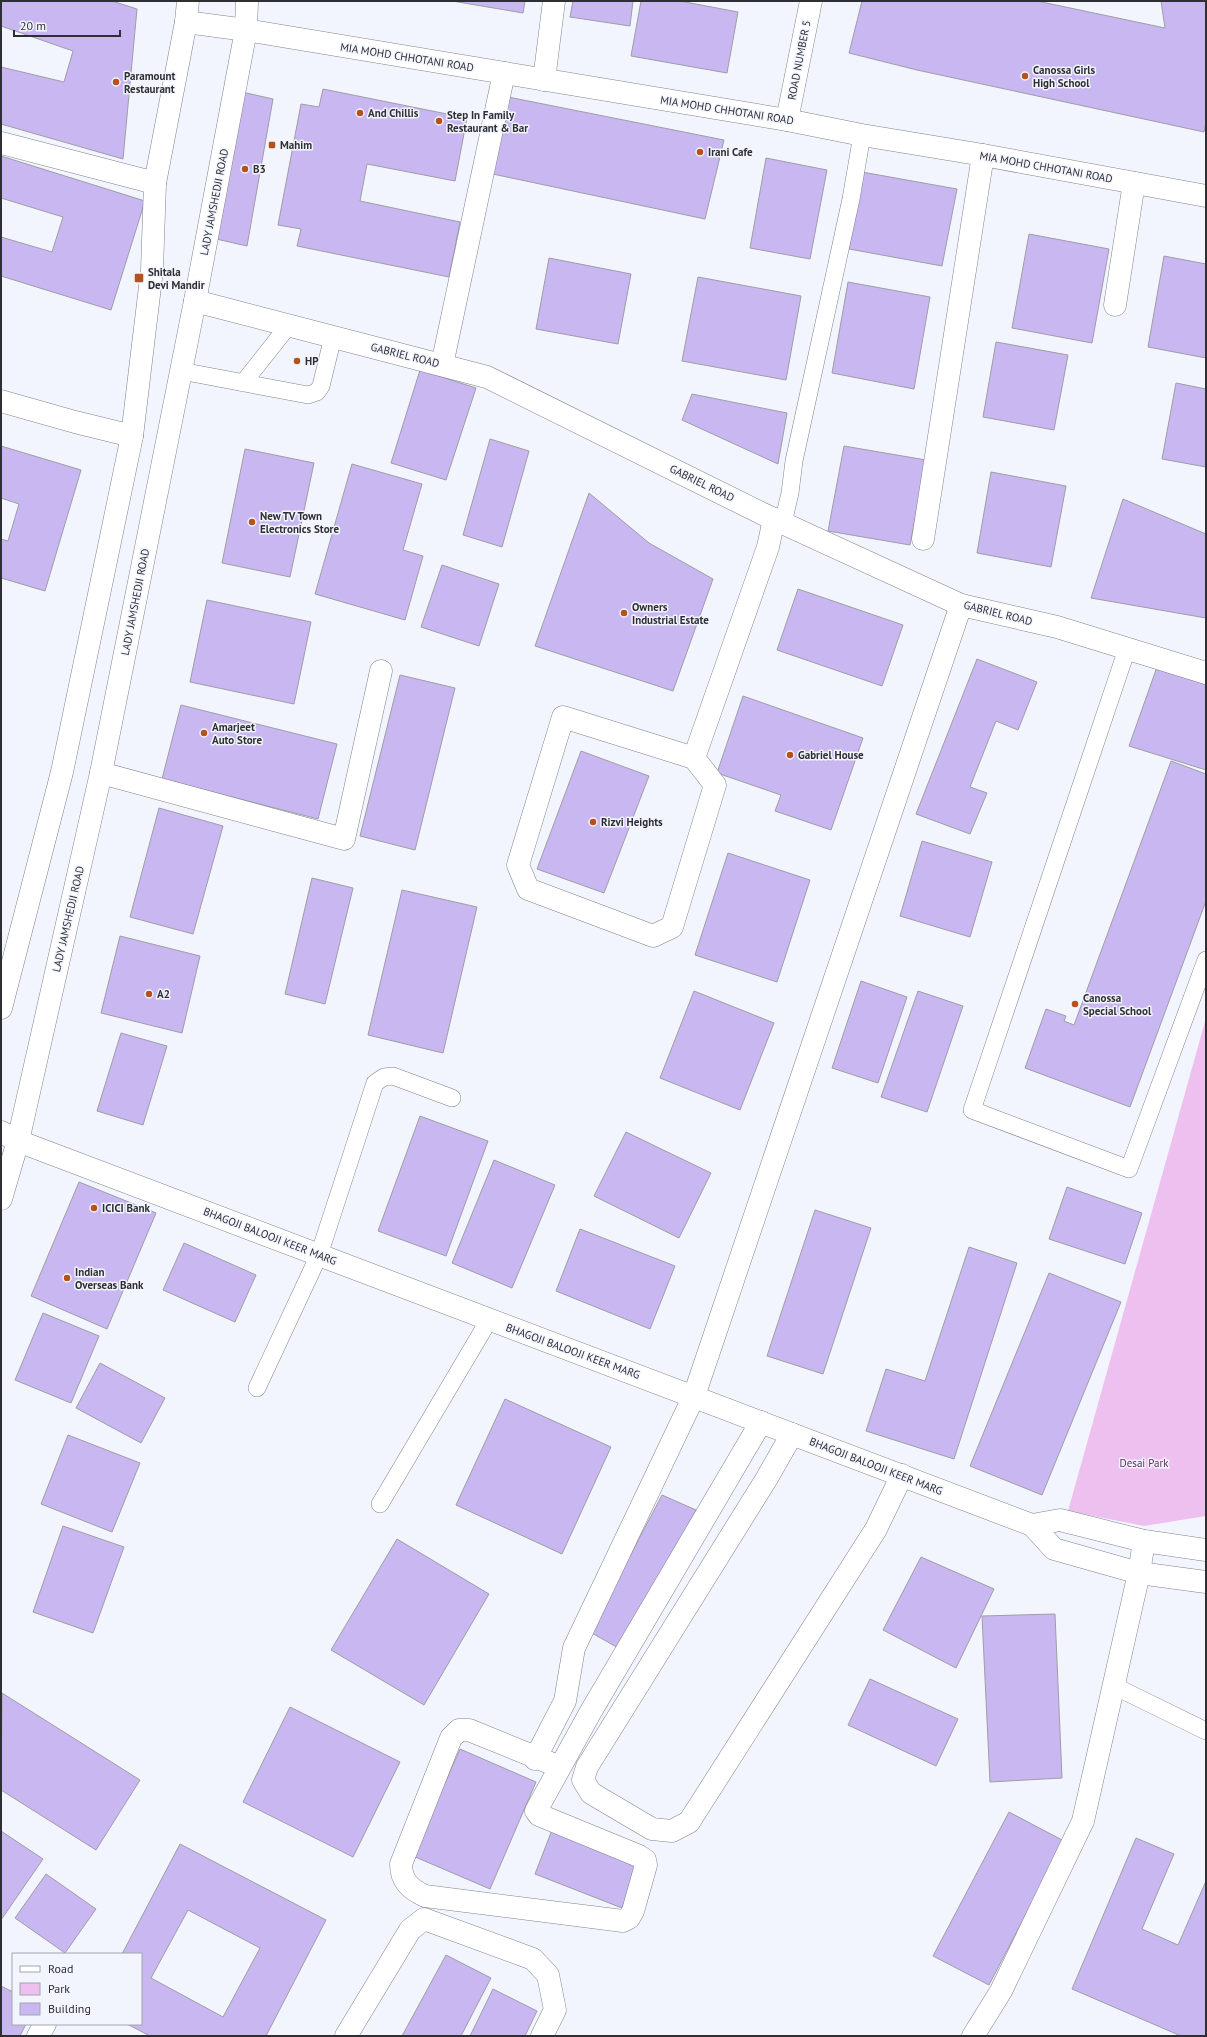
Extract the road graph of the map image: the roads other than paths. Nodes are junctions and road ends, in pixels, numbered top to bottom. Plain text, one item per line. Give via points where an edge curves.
1 (188, 1) edge
2 (247, 1) edge
3 (554, 1) edge
4 (811, 1) edge
5 (186, 22) junction
6 (246, 30) junction
7 (504, 73) junction
8 (544, 80) junction
9 (787, 120) junction
10 (862, 135) junction
11 (1, 143) edge
12 (982, 155) junction
13 (155, 183) junction
14 (1134, 183) junction
15 (1206, 196) edge
16 (195, 301) junction
17 (1115, 306) dead end
18 (289, 326) junction
19 (332, 337) junction
20 (442, 365) junction
21 (181, 371) junction
22 (243, 383) junction
23 (1, 400) edge
24 (132, 436) junction
25 (779, 521) junction
26 (923, 539) dead end
27 (962, 605) junction
28 (1127, 649) junction
29 (381, 671) dead end
30 (1206, 673) edge
31 (694, 758) junction
32 (100, 773) junction
33 (1206, 960) edge
34 (1, 1008) edge
35 (452, 1098) dead end
36 (10, 1136) edge
37 (1, 1199) edge
38 (319, 1255) junction
39 (489, 1320) junction
40 (257, 1388) dead end
41 (694, 1396) junction
42 (761, 1422) junction
43 (792, 1434) junction
44 (902, 1475) junction
45 (380, 1504) dead end
46 (1032, 1525) junction
47 (1144, 1541) junction
48 (1206, 1550) edge
49 (1139, 1573) junction
50 (1206, 1582) edge
51 (1114, 1686) junction
52 (565, 1701) junction
53 (590, 1713) junction
54 (1206, 1731) edge
55 (535, 1759) junction
56 (560, 1767) junction
57 (44, 2025) edge
58 (38, 2036) edge
59 (346, 2036) edge
60 (542, 2036) edge
61 (973, 2036) edge

1 - 5 street
2 - 6 street, LADY JAMSHEDJI ROAD
3 - 8 street
4 - 9 street, ROAD NUMBER 5
5 - 6 street, MIA MOHD CHHOTANI ROAD
5 - 13 street
6 - 7 street, MIA MOHD CHHOTANI ROAD
6 - 16 street, LADY JAMSHEDJI ROAD
7 - 8 street, MIA MOHD CHHOTANI ROAD
7 - 20 street
8 - 9 street, MIA MOHD CHHOTANI ROAD
9 - 10 street, MIA MOHD CHHOTANI ROAD
10 - 12 street, MIA MOHD CHHOTANI ROAD
10 - 25 lane via 851,199 794,461 790,493
11 - 13 street
12 - 14 street, MIA MOHD CHHOTANI ROAD
12 - 26 street
13 - 24 street via 152,270
14 - 15 street, MIA MOHD CHHOTANI ROAD
14 - 17 street
16 - 18 street, GABRIEL ROAD
16 - 21 street, LADY JAMSHEDJI ROAD
18 - 19 street, GABRIEL ROAD
18 - 22 lane
19 - 20 street, GABRIEL ROAD
19 - 22 lane via 321,386 317,392 308,395
20 - 25 street, GABRIEL ROAD via 487,376
21 - 22 lane
21 - 32 street, LADY JAMSHEDJI ROAD
23 - 24 street
24 - 34 street via 62,772
25 - 27 street, GABRIEL ROAD
25 - 31 street
27 - 28 street, GABRIEL ROAD via 1057,627
27 - 41 street
28 - 30 street, GABRIEL ROAD
28 - 33 lane via 972,1110 1129,1169
29 - 32 street via 344,839
31 - 31 street via 715,785 672,927 653,936 528,889 518,865 563,717
32 - 36 street, LADY JAMSHEDJI ROAD
35 - 38 lane via 393,1076 384,1077 375,1083
36 - 37 street, LADY JAMSHEDJI ROAD
36 - 38 street, BHAGOJI BALOOJI KEER MARG
38 - 39 street, BHAGOJI BALOOJI KEER MARG
38 - 40 lane
39 - 41 street, BHAGOJI BALOOJI KEER MARG
39 - 45 lane
41 - 42 street, BHAGOJI BALOOJI KEER MARG
41 - 52 street via 574,1648
42 - 43 street, BHAGOJI BALOOJI KEER MARG
42 - 53 street
43 - 44 street, BHAGOJI BALOOJI KEER MARG
43 - 44 street via 768,1478 587,1767 583,1780 590,1793 652,1829 672,1831 689,1822 876,1529
44 - 46 street, BHAGOJI BALOOJI KEER MARG
46 - 47 street via 1060,1520
46 - 49 street, BHAGOJI BALOOJI KEER MARG via 1054,1549
47 - 48 street
47 - 49 street
49 - 50 street
49 - 51 street
51 - 54 lane
51 - 61 street via 1083,1821 1001,1991
52 - 53 street
52 - 55 street
53 - 56 street
55 - 56 street
55 - 56 street via 469,1730 459,1730 452,1738 401,1864 404,1881 425,1896 623,1920 629,1918 646,1865 645,1860 539,1815 536,1811
57 - 58 street
59 - 60 street via 410,1930 424,1920 533,1959 548,1975 555,2010

